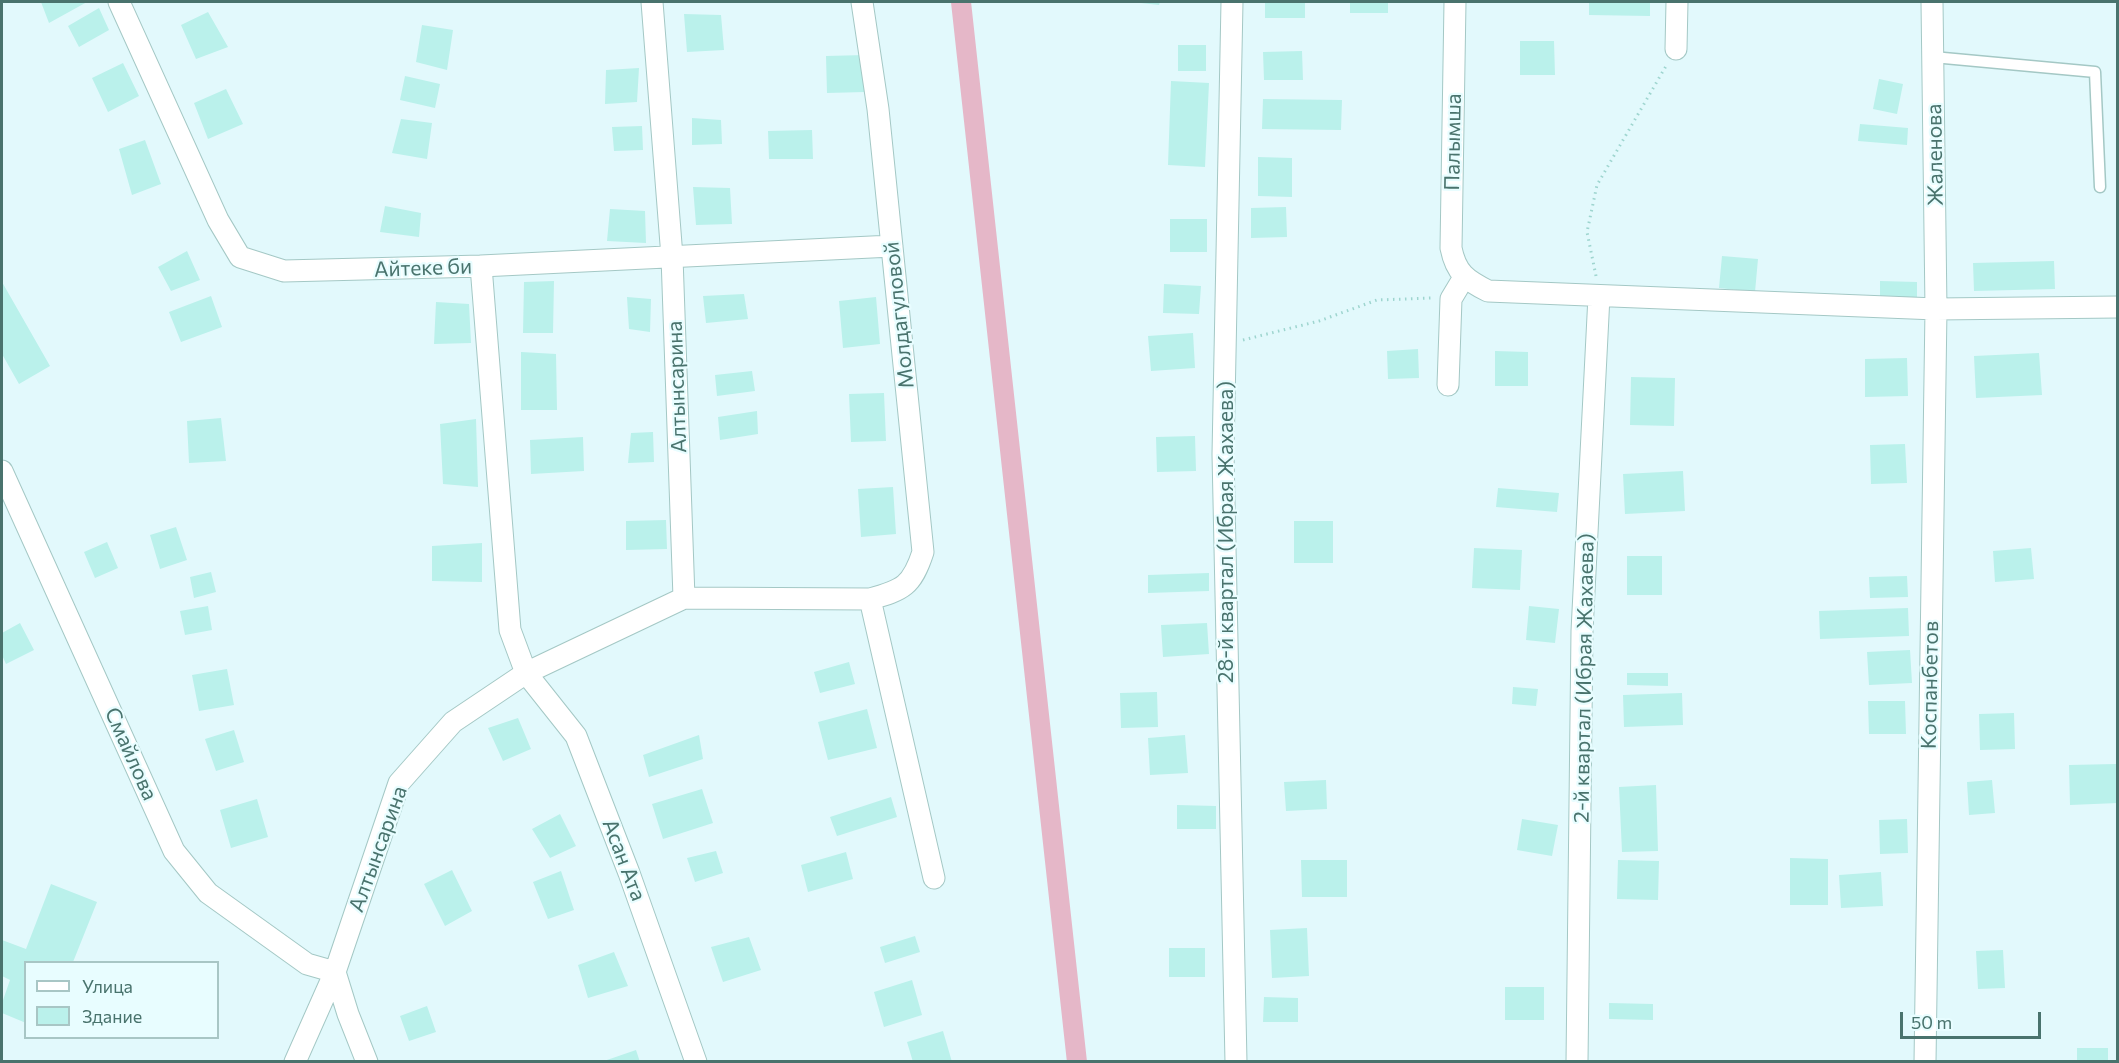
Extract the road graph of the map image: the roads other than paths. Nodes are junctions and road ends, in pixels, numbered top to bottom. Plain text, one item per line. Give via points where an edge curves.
1 (119, 2) edge
2 (652, 2) edge
3 (862, 2) edge
4 (1232, 2) edge
5 (1455, 2) edge
6 (1677, 2) edge
7 (1932, 2) edge
8 (1676, 49) road end
9 (1934, 57) junction
10 (2100, 187) dead end
11 (892, 246) junction
12 (672, 257) junction
13 (482, 266) junction
14 (1463, 279) junction
15 (1599, 296) junction
16 (2118, 307) edge
17 (1936, 309) junction
18 (1448, 385) dead end
19 (2, 471) edge
20 (684, 598) junction
21 (870, 599) junction
22 (526, 673) junction
23 (934, 878) dead end
24 (335, 972) junction
25 (295, 1062) edge
26 (368, 1062) edge
27 (696, 1062) edge
28 (1236, 1062) edge
29 (1577, 1062) edge
30 (1924, 1062) edge

1 - 13 street, Айтеке би via 218,220 240,257 284,272
2 - 12 street, Алтынсарина
3 - 11 street, Молдагуловой
4 - 28 street, 28-й квартал (Ибрая Жахаева) via 1223,454
5 - 14 street, Палымша via 1451,248 1454,265
6 - 8 street
7 - 9 street, Жаленова
9 - 10 lane via 2095,72
9 - 17 street, Жаленова
11 - 12 street, Айтеке би
11 - 21 street, Молдагуловой via 923,552 915,578 896,592
12 - 13 street, Айтеке би
12 - 20 street, Алтынсарина
13 - 22 street via 510,630
14 - 15 street via 1488,291
14 - 18 street via 1451,299
15 - 17 street
15 - 29 street, 2-й квартал (Ибрая Жахаева) via 1582,631
16 - 17 street
17 - 30 street, Коспанбетов
19 - 24 street, Смайлова via 174,851 208,893 307,964
20 - 21 street, Молдагуловой
20 - 22 street, Алтынсарина
21 - 23 street
22 - 24 street, Алтынсарина via 453,722 399,783
22 - 27 street, Асан Ата via 576,736
24 - 25 street, Алтынсарина
24 - 26 street

